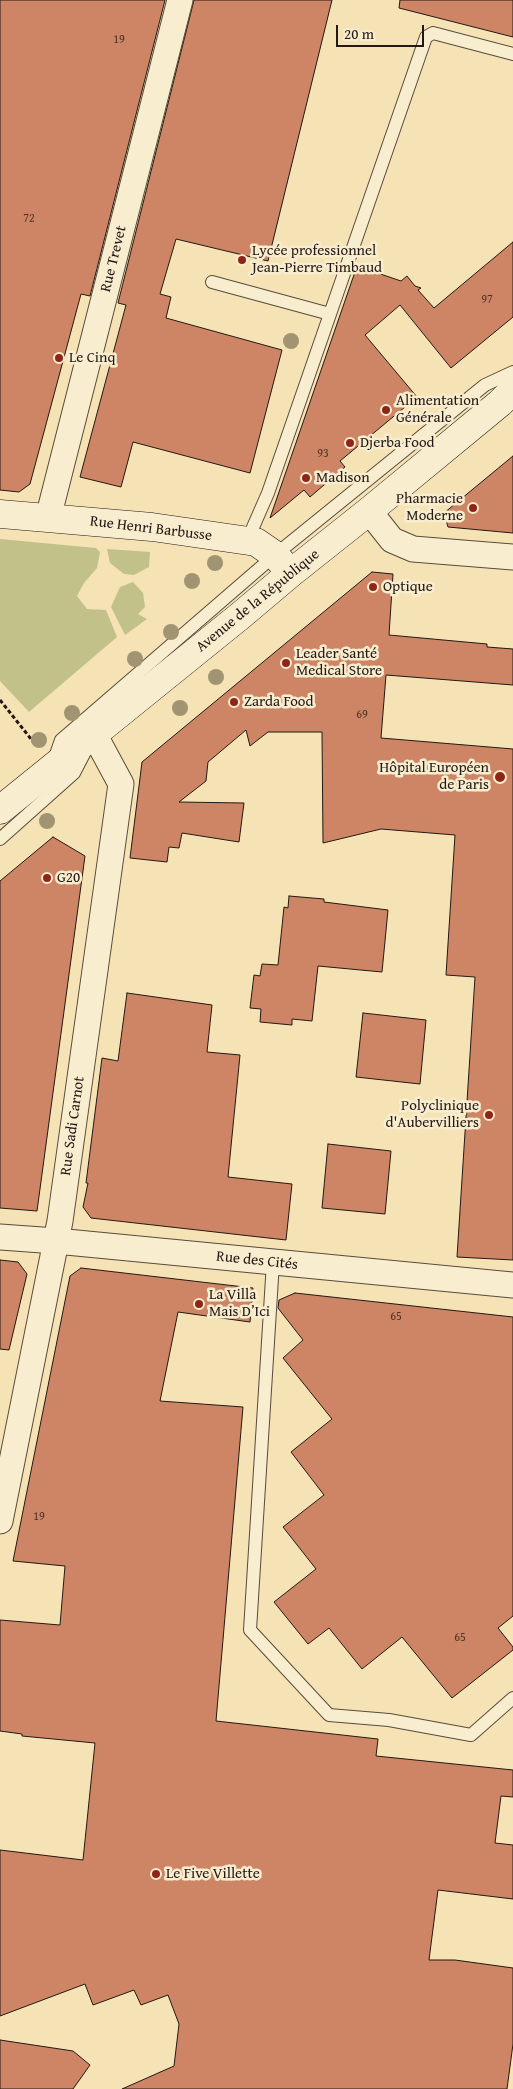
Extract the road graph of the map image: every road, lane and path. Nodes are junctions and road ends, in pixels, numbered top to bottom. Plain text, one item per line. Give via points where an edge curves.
1 (180, 0) edge
2 (513, 54) edge
3 (212, 282) dead end
4 (330, 314) junction
5 (513, 372) edge
6 (509, 397) edge
7 (369, 511) junction
8 (0, 514) edge
9 (48, 518) junction
10 (247, 541) junction
11 (513, 557) edge
12 (283, 564) junction
13 (0, 700) edge
14 (94, 734) junction
15 (52, 766) junction
16 (0, 810) edge
17 (0, 839) edge
18 (0, 1237) edge
19 (56, 1241) junction
20 (273, 1262) junction
21 (513, 1285) edge
22 (0, 1521) edge
23 (513, 1698) edge

1 - 9 street, Rue Trevet
2 - 4 lane via 433,33 426,37
3 - 4 lane
4 - 10 lane via 268,493
5 - 12 lane via 485,385
6 - 7 main road, Avenue de la République
7 - 11 street via 392,540 413,549
7 - 12 main road, Avenue de la République
8 - 9 main road, Rue Henri Barbusse
9 - 10 main road, Rue Henri Barbusse
10 - 12 main road, Rue Henri Barbusse via 256,542
12 - 14 main road, Avenue de la République via 240,616
12 - 15 lane via 61,740
13 - 15 path
14 - 15 main road, Avenue de la République
14 - 17 lane via 74,773
14 - 19 street, Rue Sadi Carnot via 121,784
15 - 16 main road, Avenue de la République
18 - 19 street, Rue des Cités
19 - 20 street, Rue des Cités
19 - 22 street, Rue Sadi Carnot
20 - 21 street, Rue des Cités
20 - 23 lane via 250,1630 329,1715 389,1720 471,1735

